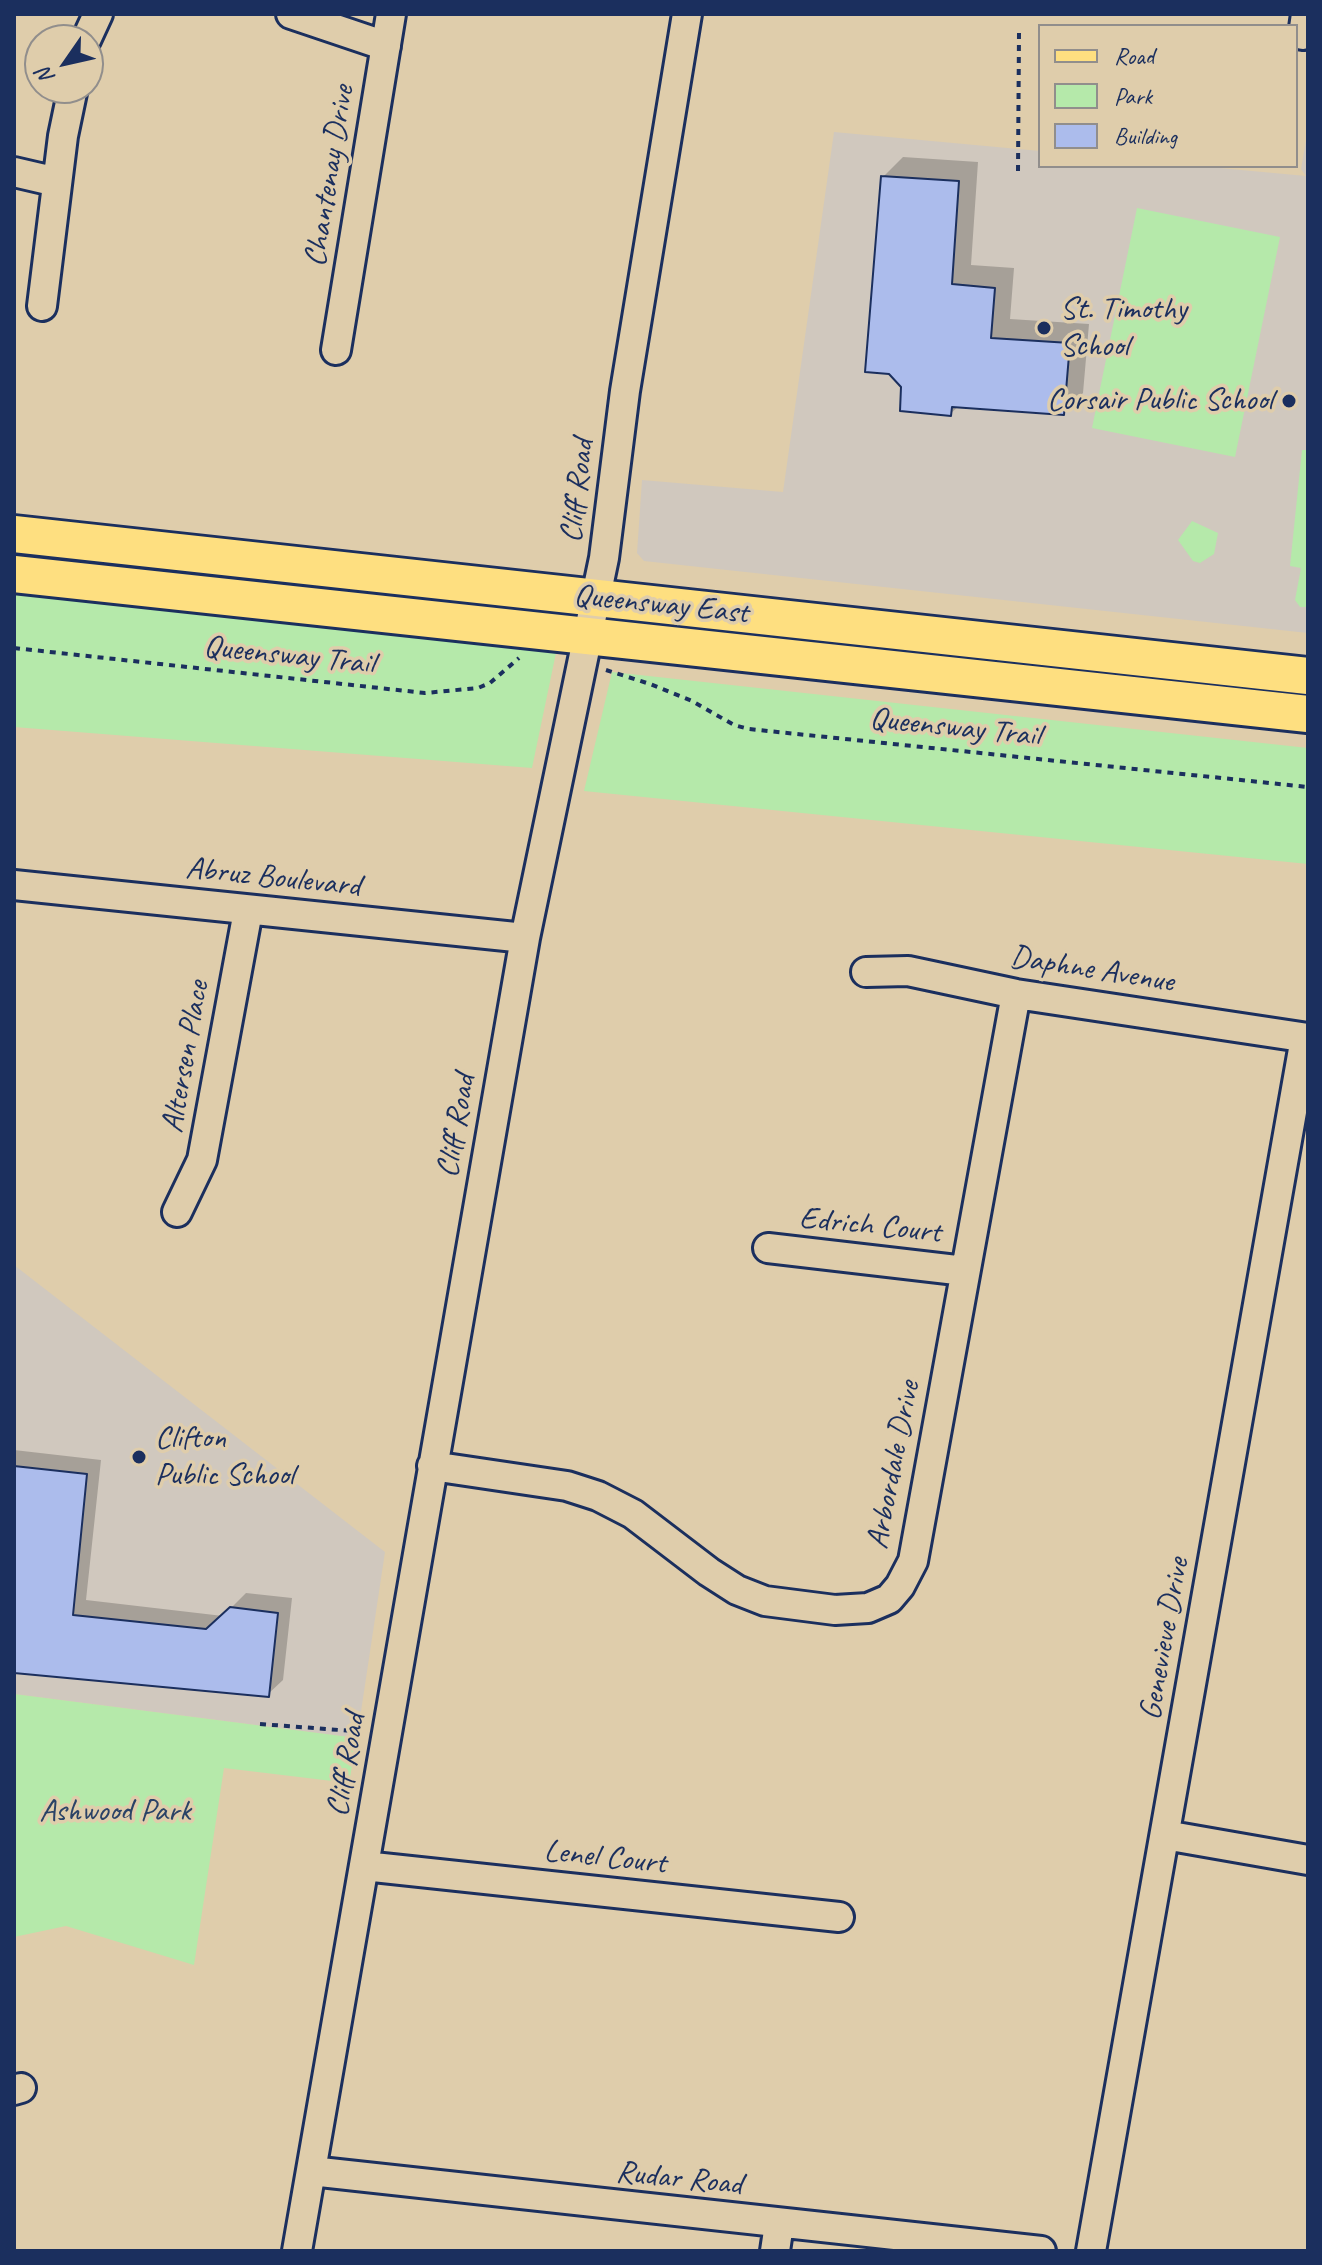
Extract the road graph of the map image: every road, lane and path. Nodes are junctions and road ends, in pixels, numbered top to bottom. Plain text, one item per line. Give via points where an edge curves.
1 (291, 14) edge
2 (391, 14) edge
3 (687, 14) edge
4 (1019, 33) dead end
5 (386, 46) junction
6 (70, 104) edge
7 (1018, 171) dead end
8 (14, 172) edge
9 (57, 182) junction
10 (42, 306) dead end
11 (336, 350) dead end
12 (14, 534) edge
13 (14, 574) edge
14 (597, 598) junction
15 (589, 637) junction
16 (14, 648) edge
17 (522, 657) dead end
18 (608, 670) dead end
19 (1308, 676) edge
20 (1308, 714) edge
21 (1308, 787) edge
22 (14, 885) edge
23 (248, 911) junction
24 (525, 938) junction
25 (866, 972) dead end
26 (1016, 994) junction
27 (1307, 1038) edge
28 (177, 1212) dead end
29 (768, 1248) dead end
30 (965, 1271) junction
31 (432, 1466) junction
32 (260, 1724) dead end
33 (387, 1734) junction
34 (1165, 1835) junction
35 (1308, 1860) edge
36 (364, 1866) junction
37 (839, 1917) dead end
38 (311, 2171) junction
39 (777, 2238) edge
40 (297, 2251) edge
41 (1041, 2251) edge
42 (1091, 2251) edge

1 - 5 street
2 - 5 street, Chantenay Drive
3 - 14 street, Cliff Road
4 - 7 path
5 - 11 street, Chantenay Drive
6 - 9 street
8 - 9 street
9 - 10 street
12 - 14 main road, Queensway East
13 - 15 main road, Queensway East
14 - 15 street, Cliff Road
14 - 19 main road, Queensway East
15 - 20 main road, Queensway East
15 - 24 street, Cliff Road
16 - 17 path, Queensway Trail via 425,693 478,688
18 - 21 path, Queensway Trail via 749,729
22 - 23 street, Abruz Boulevard
23 - 24 street, Abruz Boulevard
23 - 28 street, Altersen Place via 202,1160
24 - 31 street, Cliff Road
25 - 26 street, Daphne Avenue via 908,971
26 - 27 street, Daphne Avenue
26 - 30 street, Arbordale Drive
27 - 34 street, Genevieve Drive
29 - 30 street, Edrich Court
30 - 31 street, Arbordale Drive via 913,1561 889,1599 868,1608 835,1610 765,1601 737,1590 633,1514 598,1496 567,1486
31 - 33 street, Cliff Road
32 - 33 path
33 - 36 street, Cliff Road
34 - 35 street
34 - 42 street, Genevieve Drive
36 - 37 street, Lenel Court
36 - 38 street, Cliff Road
38 - 39 street, Rudar Road
38 - 40 street, Cliff Road
39 - 41 street, Rudar Road

